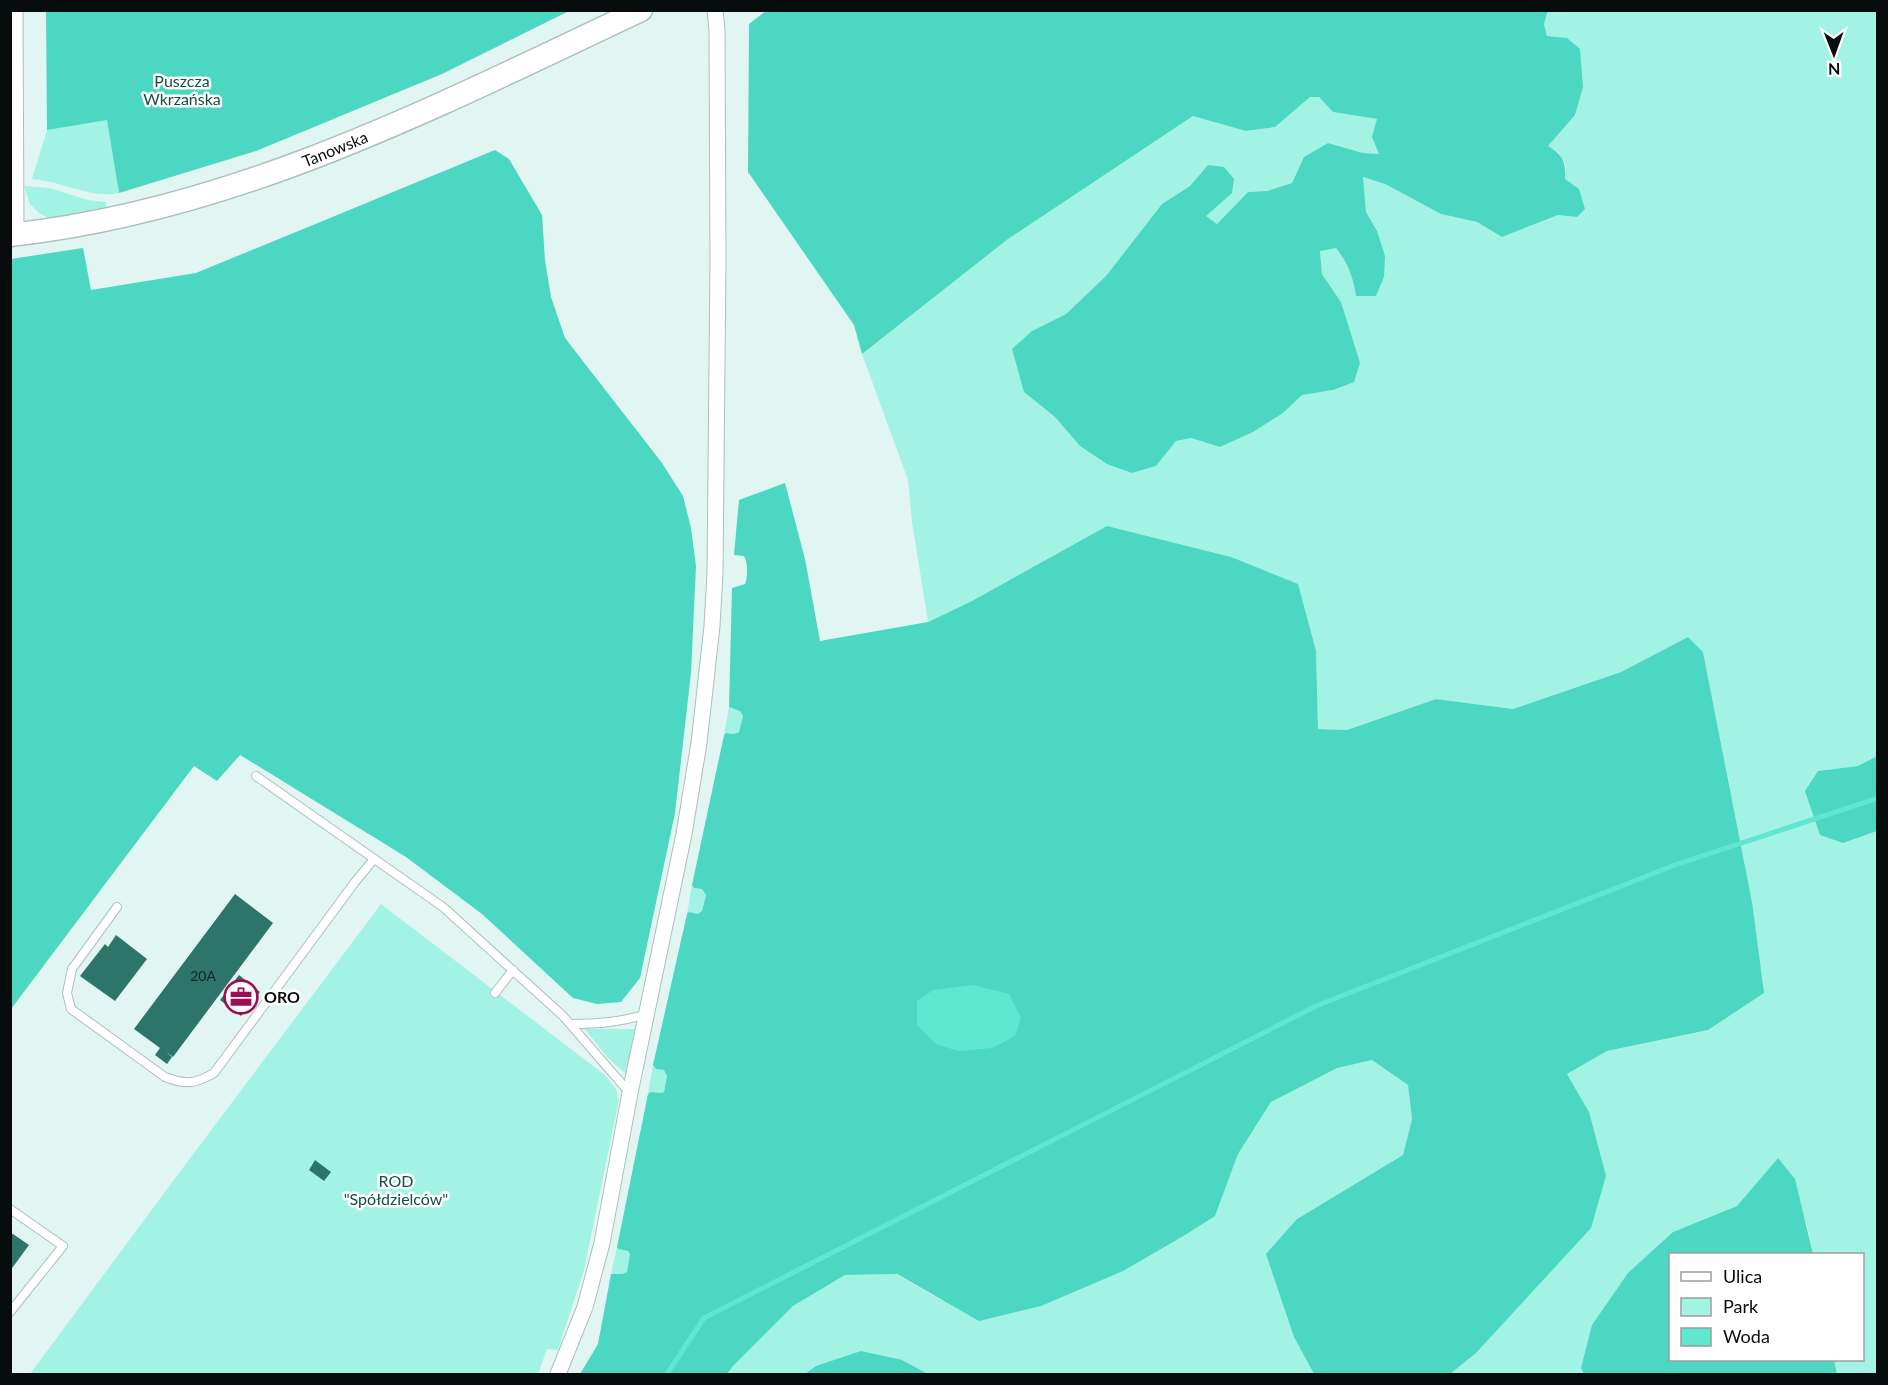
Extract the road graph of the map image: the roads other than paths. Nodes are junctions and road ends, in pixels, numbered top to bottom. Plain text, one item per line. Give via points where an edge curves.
1 (15, 10) edge
2 (641, 10) edge
3 (715, 10) edge
4 (13, 235) edge
5 (256, 776) dead end
6 (374, 859) junction
7 (117, 906) dead end
8 (513, 970) junction
9 (495, 993) dead end
10 (647, 1014) junction
11 (571, 1023) junction
12 (630, 1093) junction
13 (10, 1209) edge
14 (10, 1312) edge
15 (558, 1374) edge

1 - 4 street
2 - 4 main road, Tanowska via 405,120 266,176 159,207
3 - 10 street via 718,261 714,599 690,803
5 - 6 lane
6 - 7 lane via 214,1073 200,1082 181,1083 165,1077 71,1009 67,993 72,969
6 - 8 lane via 443,907
8 - 9 lane
8 - 11 lane
10 - 11 lane via 599,1024
10 - 12 street
11 - 12 lane
12 - 15 street via 593,1278
13 - 14 lane via 63,1246

